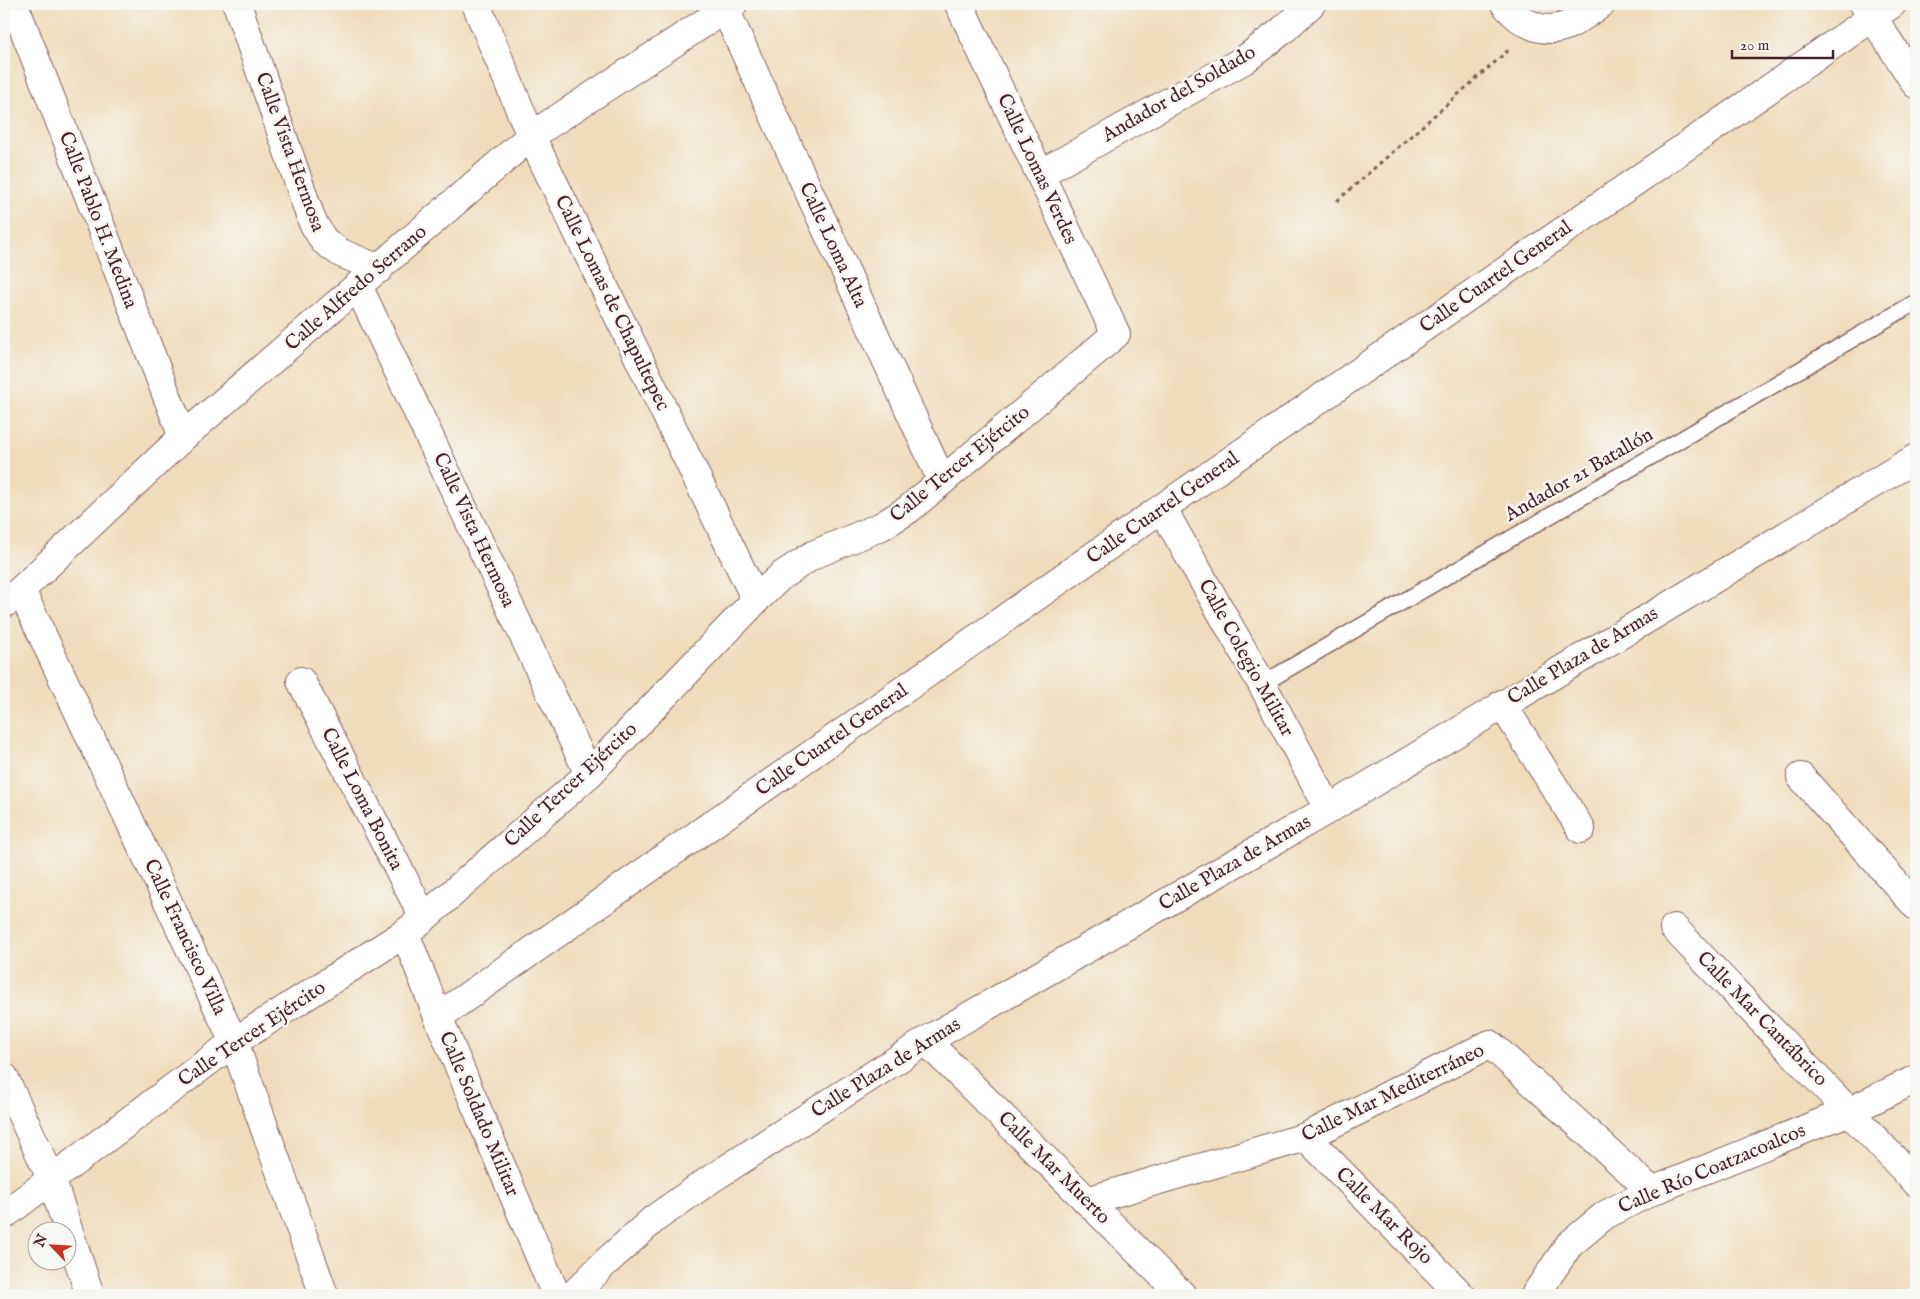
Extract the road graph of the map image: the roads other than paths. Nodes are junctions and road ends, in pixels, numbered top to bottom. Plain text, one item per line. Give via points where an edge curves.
1 (14, 4) edge
2 (237, 4) edge
3 (476, 4) edge
4 (959, 4) edge
5 (1311, 4) edge
6 (1505, 4) edge
7 (1601, 4) edge
8 (729, 6) edge
9 (1876, 8) edge
10 (1916, 84) edge
11 (531, 136) junction
12 (1040, 174) junction
13 (369, 278) junction
14 (1916, 302) edge
15 (1116, 334) joint
16 (183, 437) junction
17 (1916, 458) edge
18 (942, 480) junction
19 (1162, 508) junction
20 (12, 597) edge
21 (756, 600) junction
22 (301, 681) dead end
23 (1262, 684) junction
24 (1502, 704) junction
25 (589, 774) junction
26 (1801, 777) dead end
27 (1329, 808) junction
28 (1581, 829) dead end
29 (1916, 906) edge
30 (414, 925) junction
31 (1674, 928) dead end
32 (438, 1017) junction
33 (926, 1040) junction
34 (234, 1042) junction
35 (4, 1077) edge
36 (1916, 1080) edge
37 (1850, 1111) junction
38 (1306, 1137) junction
39 (51, 1178) junction
40 (1916, 1182) edge
41 (1652, 1191) junction
42 (1087, 1200) junction
43 (4, 1215) edge
44 (90, 1295) edge
45 (324, 1295) edge
46 (556, 1295) edge
47 (573, 1295) edge
48 (1182, 1295) edge
49 (1462, 1295) edge
50 (1535, 1295) edge

1 - 16 street, Calle Pablo H. Medina
2 - 13 street, Calle Vista Hermosa via 312,221 324,241
3 - 11 street, Calle Lomas de Chapultepec
4 - 12 street, Calle Lomas Verdes
5 - 12 street, Andador del Soldado via 1244,60
6 - 7 street via 1519,18 1551,30 1568,25
8 - 11 street, Calle Alfredo Serrano
8 - 18 street, Calle Loma Alta
9 - 10 street
9 - 19 street, Calle Cuartel General
11 - 13 street, Calle Alfredo Serrano
11 - 21 street, Calle Lomas de Chapultepec
12 - 15 street, Calle Lomas Verdes
13 - 16 street, Calle Alfredo Serrano
13 - 25 street, Calle Vista Hermosa
14 - 23 lane, Andador 21 Batallón
15 - 18 street, Calle Tercer Ejército
16 - 20 street, Calle Alfredo Serrano
17 - 24 street, Calle Plaza de Armas
18 - 21 street, Calle Tercer Ejército via 909,509 882,526 813,555 781,576
19 - 23 street, Calle Colegio Militar
19 - 32 street, Calle Cuartel General
20 - 34 street, Calle Francisco Villa
21 - 25 street, Calle Tercer Ejército
22 - 30 street, Calle Loma Bonita
23 - 27 street, Calle Colegio Militar
24 - 27 street, Calle Plaza de Armas
24 - 28 street
25 - 30 street, Calle Tercer Ejército
26 - 29 street
27 - 33 street, Calle Plaza de Armas
30 - 32 street, Calle Soldado Militar
30 - 34 street, Calle Tercer Ejército
31 - 37 street, Calle Mar Cantábrico
32 - 46 street, Calle Soldado Militar
33 - 42 street, Calle Mar Muerto
33 - 47 street, Calle Plaza de Armas via 654,1219
34 - 39 street, Calle Tercer Ejército
34 - 45 street, Calle Francisco Villa
35 - 39 street
36 - 37 street, Calle Río Coatzacoalcos
37 - 40 street, Calle Mar Cantábrico
37 - 41 street, Calle Río Coatzacoalcos
38 - 41 street, Calle Mar Mediterráneo via 1490,1044
38 - 42 street, Calle Mar Mediterráneo
38 - 49 street, Calle Mar Rojo
39 - 43 street, Calle Tercer Ejército
39 - 44 street
41 - 50 street, Calle Río Coatzacoalcos via 1605,1215 1569,1245
42 - 48 street, Calle Mar Muerto

